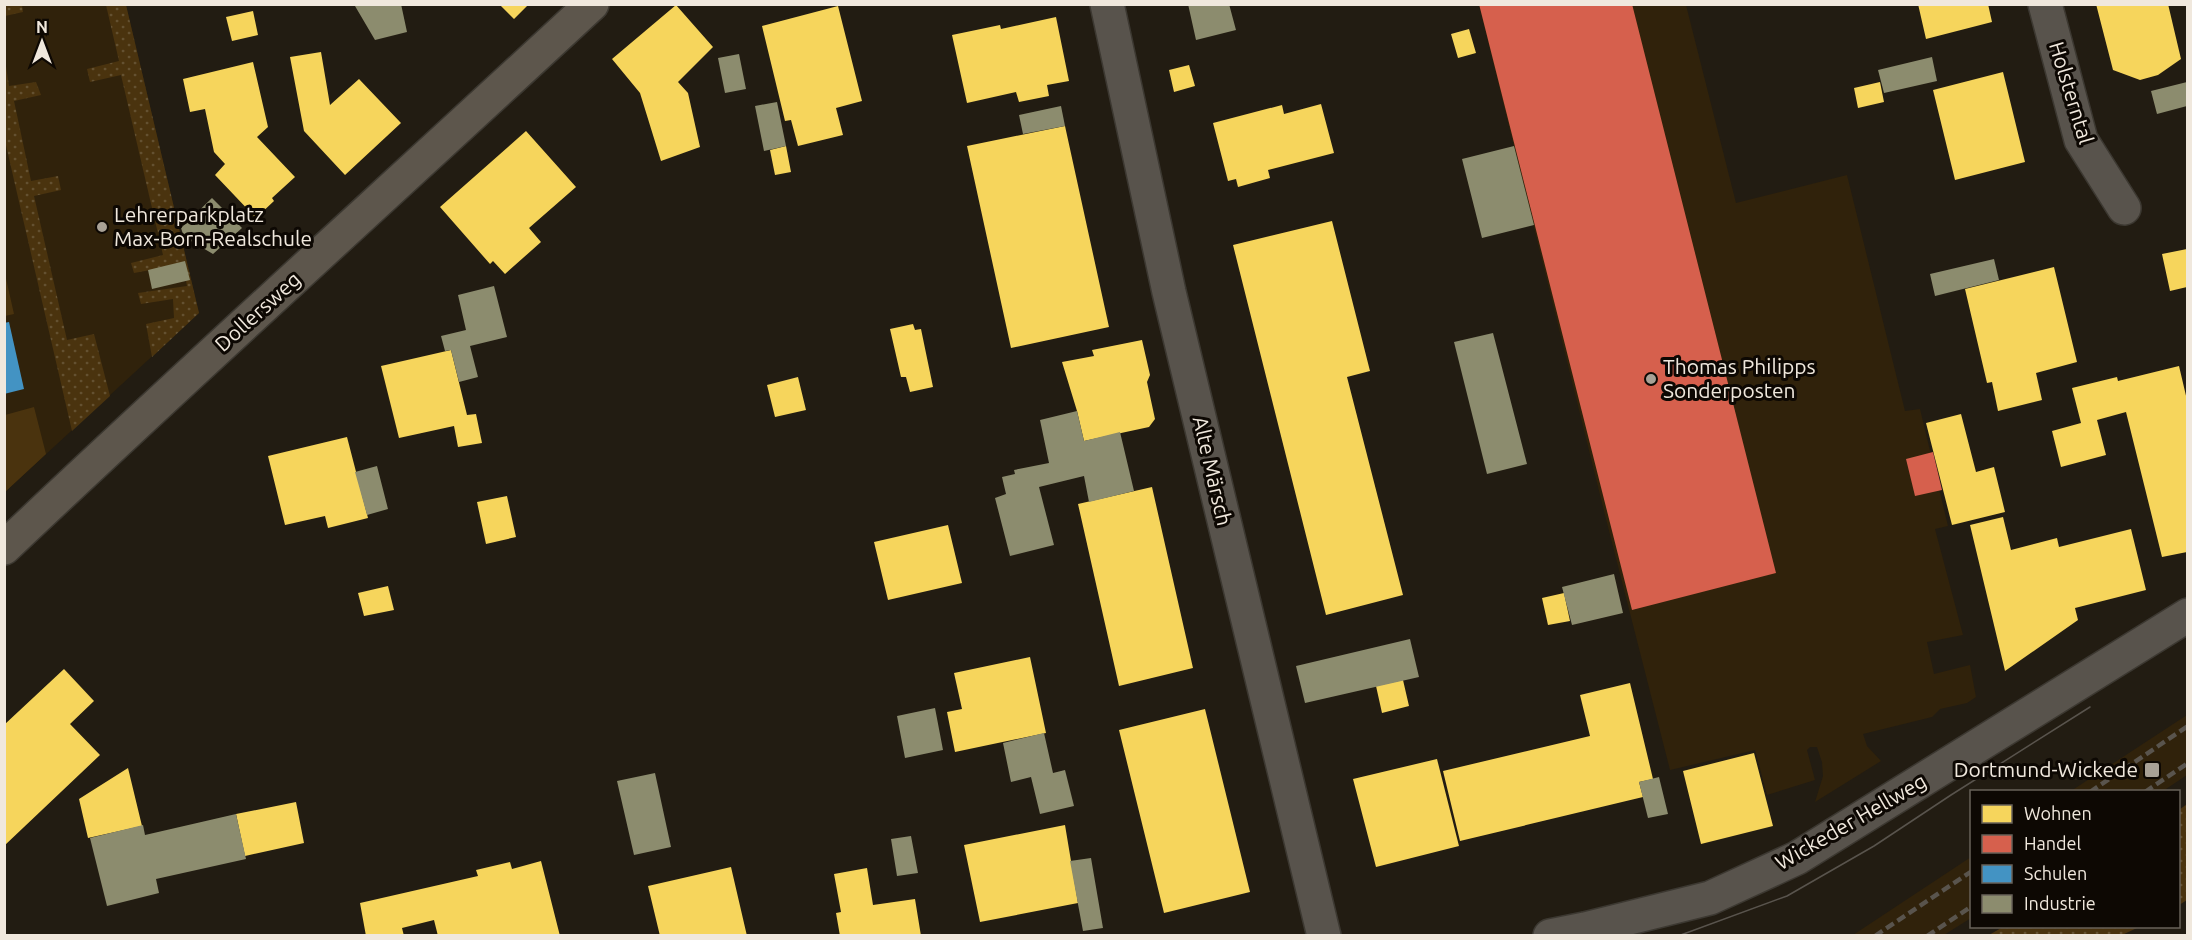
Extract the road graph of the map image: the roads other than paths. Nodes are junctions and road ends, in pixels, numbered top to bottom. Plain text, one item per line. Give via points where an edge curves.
1 (592, 4) edge
2 (1107, 4) edge
3 (2045, 4) edge
4 (2124, 208) dead end
5 (4, 548) edge
6 (2187, 615) edge
7 (1324, 936) edge
8 (1550, 936) edge

1 - 5 main road, Dollersweg
2 - 7 street, Alte Märsch via 1169,292
3 - 4 street, Holsterntal via 2081,140
6 - 8 street, Wickeder Hellweg via 1797,858 1710,898

